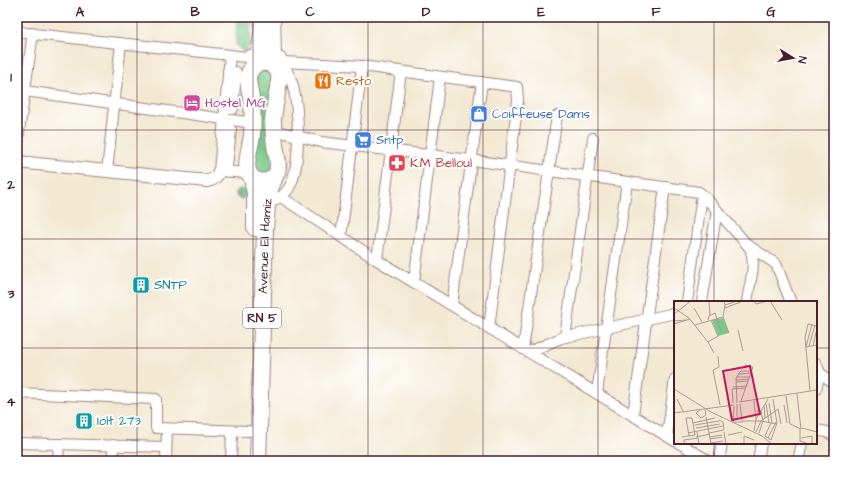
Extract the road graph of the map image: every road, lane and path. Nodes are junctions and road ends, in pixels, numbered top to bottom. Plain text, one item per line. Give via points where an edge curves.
1 (263, 17) edge
2 (272, 17) edge
3 (17, 30) edge
4 (33, 33) junction
5 (121, 43) junction
6 (266, 49) junction
7 (230, 55) junction
8 (280, 66) junction
9 (362, 66) junction
10 (252, 68) junction
11 (401, 72) junction
12 (440, 77) junction
13 (482, 82) junction
14 (26, 91) junction
15 (114, 104) junction
16 (557, 116) dead end
17 (253, 123) junction
18 (223, 124) junction
19 (273, 130) junction
20 (297, 136) junction
21 (592, 138) dead end
22 (17, 146) edge
23 (352, 146) junction
24 (391, 150) junction
25 (430, 155) junction
26 (471, 160) junction
27 (17, 162) edge
28 (510, 165) junction
29 (219, 168) junction
30 (107, 171) junction
31 (549, 171) junction
32 (250, 175) junction
33 (275, 176) junction
34 (587, 176) junction
35 (627, 182) junction
36 (665, 187) junction
37 (702, 195) junction
38 (274, 200) junction
39 (717, 210) junction
40 (341, 237) junction
41 (747, 245) junction
42 (378, 260) junction
43 (414, 282) junction
44 (686, 301) edge
45 (702, 301) edge
46 (746, 301) edge
47 (790, 301) edge
48 (452, 305) junction
49 (674, 313) edge
50 (647, 319) junction
51 (489, 328) junction
52 (606, 328) junction
53 (565, 337) junction
54 (526, 351) junction
55 (817, 366) edge
56 (820, 373) junction
57 (834, 383) edge
58 (817, 385) edge
59 (17, 393) edge
60 (597, 393) junction
61 (674, 394) edge
62 (633, 415) junction
63 (167, 429) junction
64 (817, 430) edge
65 (240, 431) junction
66 (834, 436) edge
67 (671, 438) edge
68 (17, 443) edge
69 (59, 444) junction
70 (681, 444) edge
71 (722, 444) edge
72 (761, 444) edge
73 (802, 444) edge
74 (113, 446) junction
75 (166, 447) junction
76 (58, 461) edge
77 (113, 461) edge
78 (166, 461) edge
79 (231, 461) edge
80 (247, 461) edge
81 (258, 461) edge
82 (709, 461) edge
83 (719, 461) edge
84 (758, 461) edge
85 (798, 461) edge

1 - 6 highway
2 - 6 highway
3 - 4 street
4 - 5 street
4 - 14 street
5 - 7 street
5 - 15 street
6 - 7 street via 245,57
6 - 8 highway
6 - 10 highway
7 - 18 street
8 - 9 street
8 - 10 highway via 264,62
8 - 19 highway, Avenue El Hamiz
8 - 20 street via 292,85
9 - 11 street
9 - 23 street
10 - 17 highway via 248,78
11 - 12 street
11 - 24 street
12 - 13 street
12 - 25 street
13 - 26 street
13 - 28 street via 517,87 518,100
14 - 15 street
14 - 22 street
15 - 18 street
15 - 30 street
16 - 31 street
17 - 18 street
17 - 32 highway via 247,166
18 - 29 street
19 - 20 street
19 - 33 highway, Avenue El Hamiz via 278,166
20 - 23 street
20 - 38 street via 295,173 290,186
21 - 34 street
23 - 24 street
23 - 40 street
24 - 25 street
24 - 42 street
25 - 26 street
25 - 43 street
26 - 28 street
26 - 48 street
27 - 30 street
28 - 31 street
28 - 51 street
29 - 30 street via 218,176 207,181
29 - 32 street
31 - 34 street
31 - 54 street
32 - 33 highway via 256,181 264,182
32 - 65 highway, RN 5 via 256,201
33 - 38 highway, Avenue El Hamiz / RN 5 via 269,190
34 - 35 street
34 - 53 street
35 - 36 street
35 - 52 street
36 - 37 street via 699,192
36 - 50 street
37 - 39 street
37 - 44 street
38 - 40 street
38 - 81 highway, Avenue El Hamiz / RN 5 via 265,229
39 - 41 street
39 - 45 street
40 - 42 street
41 - 46 street via 753,256
41 - 47 street via 776,264
42 - 43 street
43 - 48 street
48 - 51 street
49 - 50 street
50 - 52 street
50 - 62 street
51 - 54 street
52 - 53 street
52 - 60 street
53 - 54 street
54 - 60 street
55 - 56 street
56 - 57 street
56 - 58 street
59 - 63 street via 156,399 156,428
60 - 62 street
61 - 67 street
62 - 67 street
63 - 65 street
63 - 75 street
64 - 66 street
65 - 79 street
65 - 80 highway, RN 5
68 - 69 street
69 - 74 street
69 - 76 street
70 - 82 street
71 - 83 street
72 - 84 street
73 - 85 street
74 - 75 street
74 - 77 street
75 - 78 street

